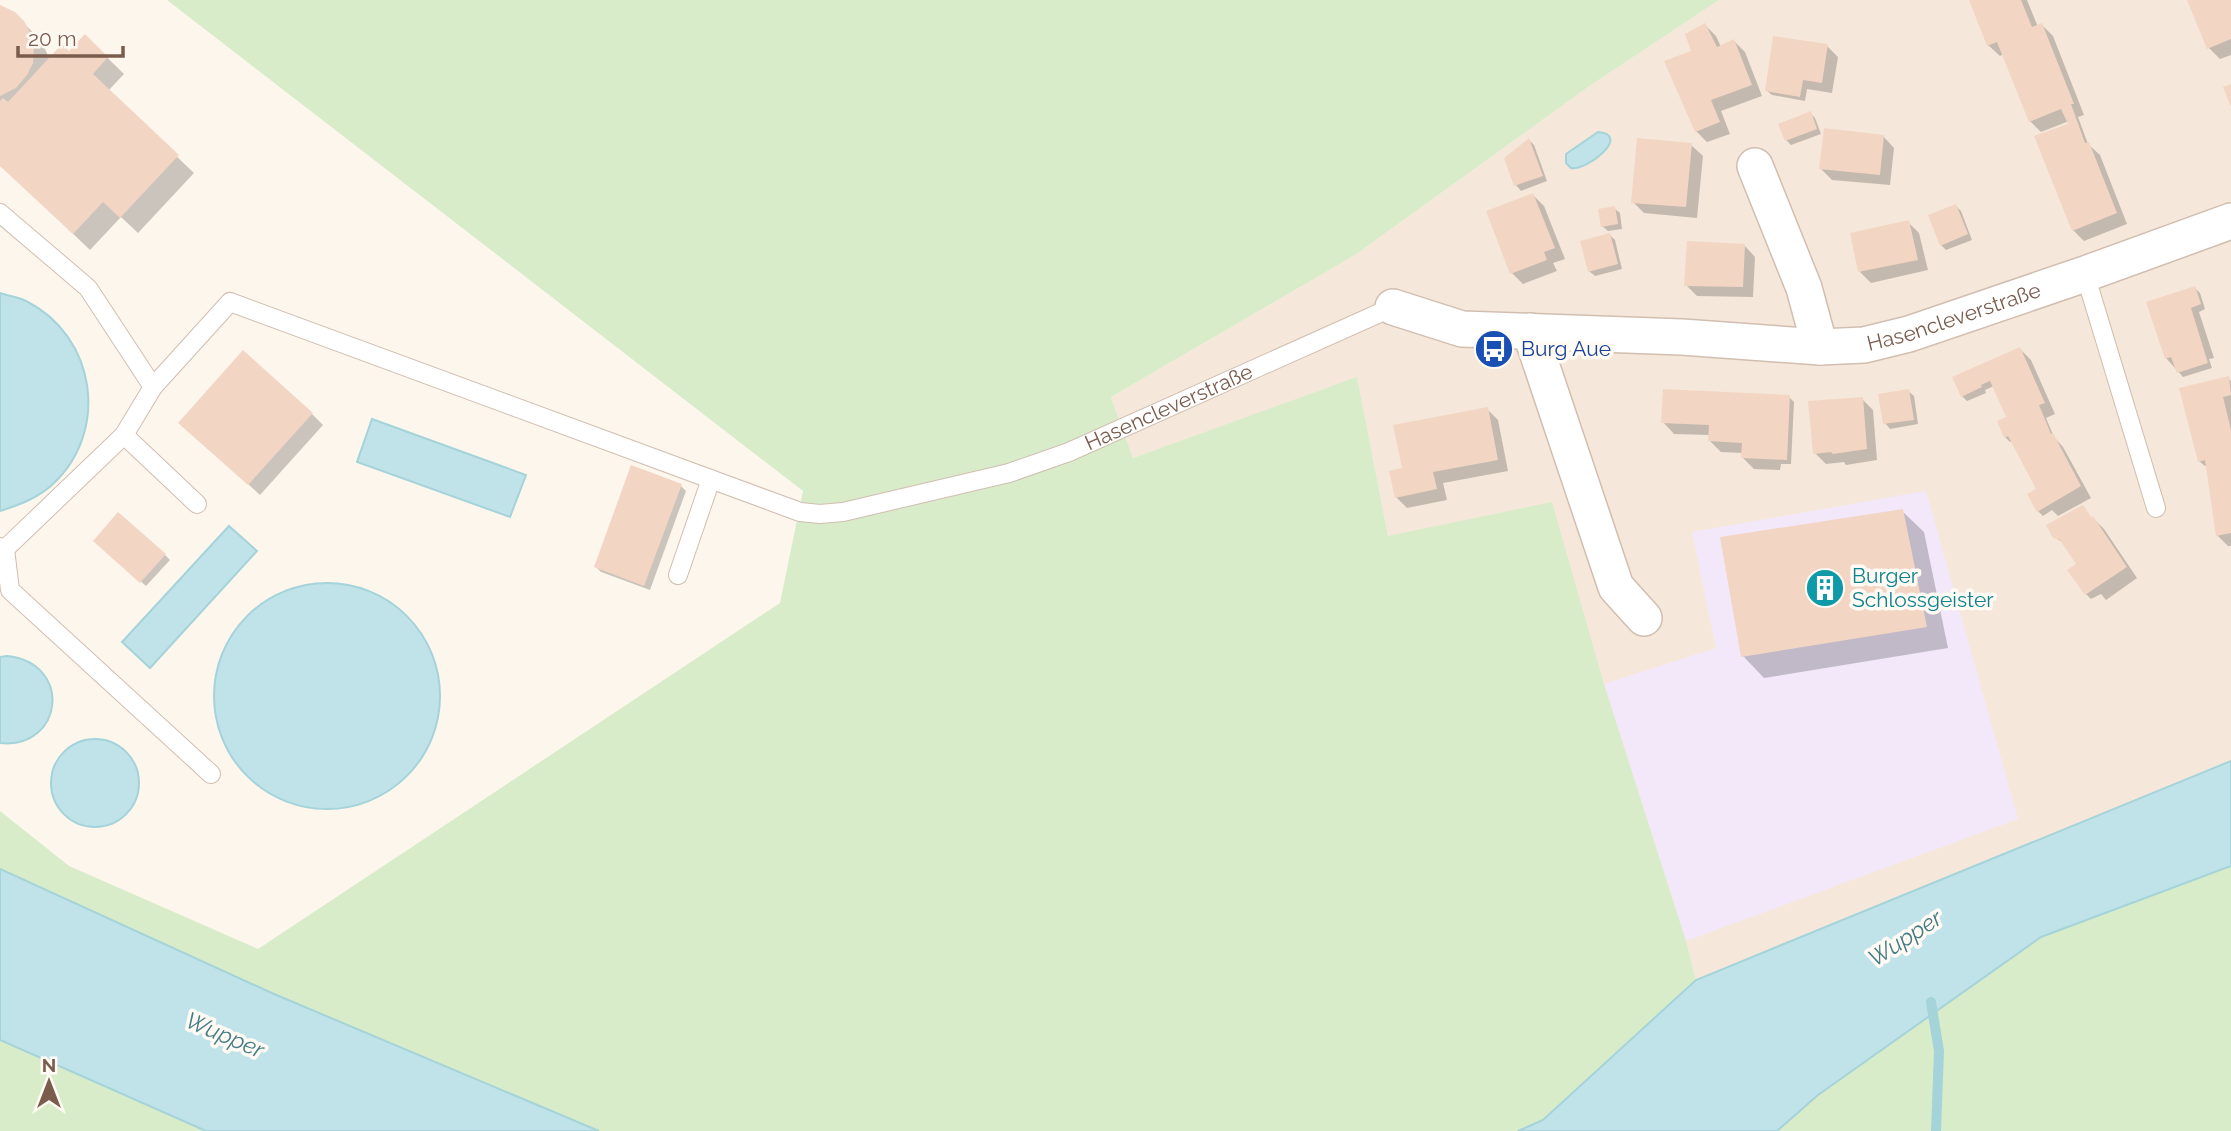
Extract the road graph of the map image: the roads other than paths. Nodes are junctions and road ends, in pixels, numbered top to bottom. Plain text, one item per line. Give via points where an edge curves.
1 (1755, 166) dead end
2 (0, 213) edge
3 (2231, 221) edge
4 (2085, 274) junction
5 (1394, 307) joint
6 (1530, 331) junction
7 (1820, 347) junction
8 (153, 387) junction
9 (124, 435) junction
10 (711, 479) junction
11 (197, 504) dead end
12 (2156, 508) dead end
13 (2, 548) edge
14 (678, 575) dead end
15 (5, 596) edge
16 (1644, 618) dead end
17 (211, 774) dead end

1 - 7 street via 1804,288
2 - 8 lane via 88,288
3 - 4 street, Hasencleverstraße
4 - 7 street, Hasencleverstraße via 1909,334 1864,345
4 - 12 lane
5 - 6 street, Hasencleverstraße via 1462,329
5 - 10 lane, Hasencleverstraße via 1069,452 1009,473 820,514 800,512
6 - 7 street, Hasencleverstraße
6 - 16 street via 1616,587
8 - 9 lane
8 - 10 lane, Hasencleverstraße via 230,302
9 - 11 lane
9 - 13 lane
10 - 14 lane
13 - 15 lane
15 - 17 lane

